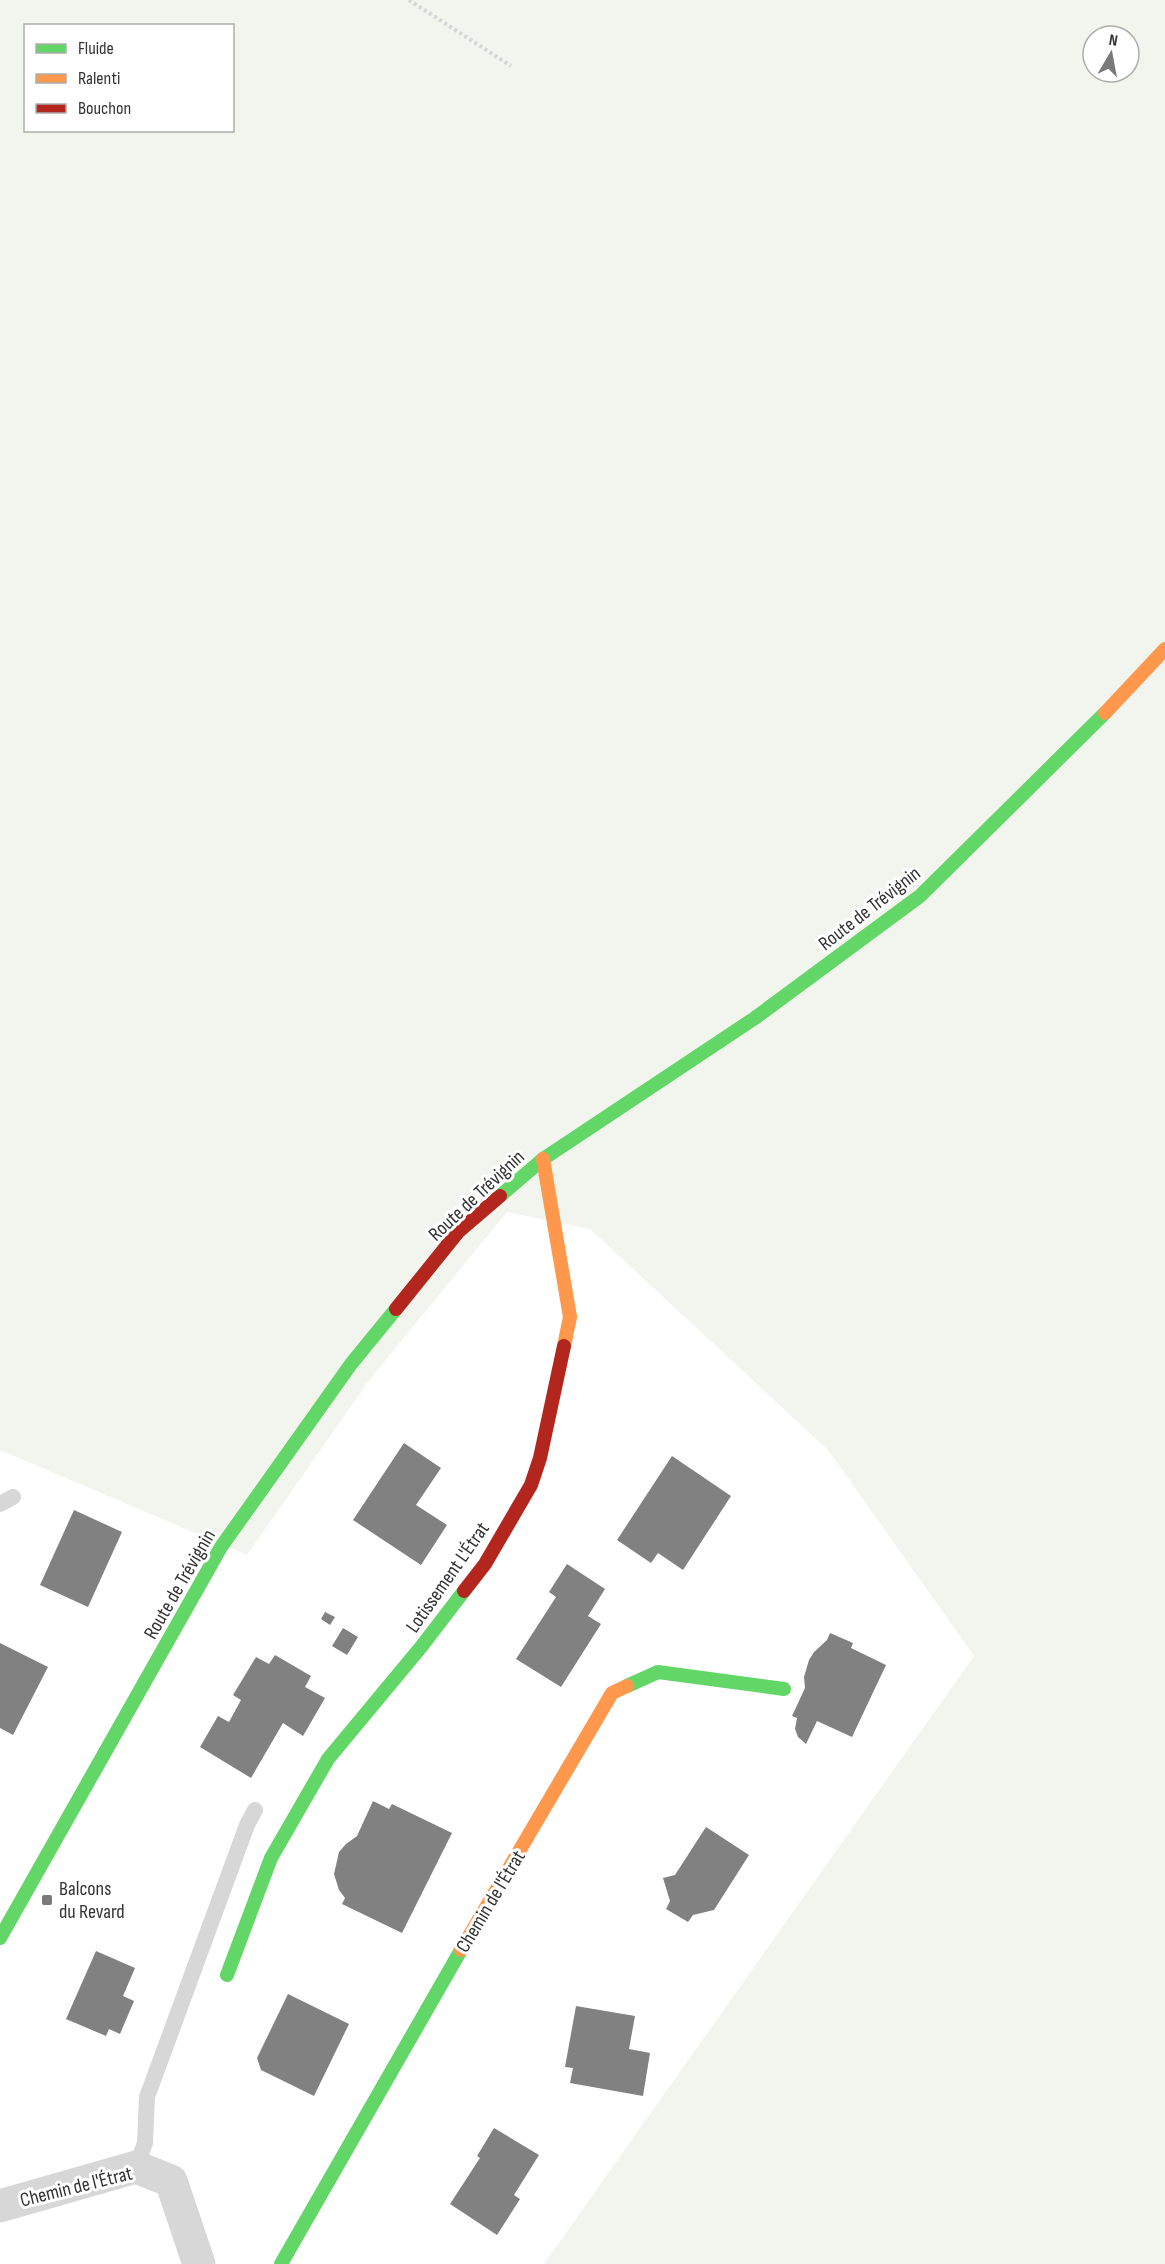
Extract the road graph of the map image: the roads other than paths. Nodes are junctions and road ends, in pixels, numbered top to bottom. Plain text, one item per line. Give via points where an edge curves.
1 (1165, 649) edge
2 (543, 1159) junction
3 (784, 1689) dead end
4 (255, 1810) dead end
5 (2, 1928) edge
6 (227, 1975) dead end
7 (136, 2168) junction
8 (0, 2205) edge
9 (199, 2264) edge
10 (281, 2264) edge

1 - 2 street, Route de Trévignin via 920,896 755,1017
2 - 5 street, Route de Trévignin via 458,1232 351,1364 221,1547
2 - 6 street, Lotissement L'Étrat via 570,1317 531,1485 485,1564 328,1759 272,1858
3 - 10 street, Chemin de l'Étrat via 658,1672 612,1693
4 - 7 lane via 246,1825 147,2097 145,2143
7 - 8 street, Chemin de l'Étrat
7 - 9 street, Chemin de l'Étrat via 171,2181

